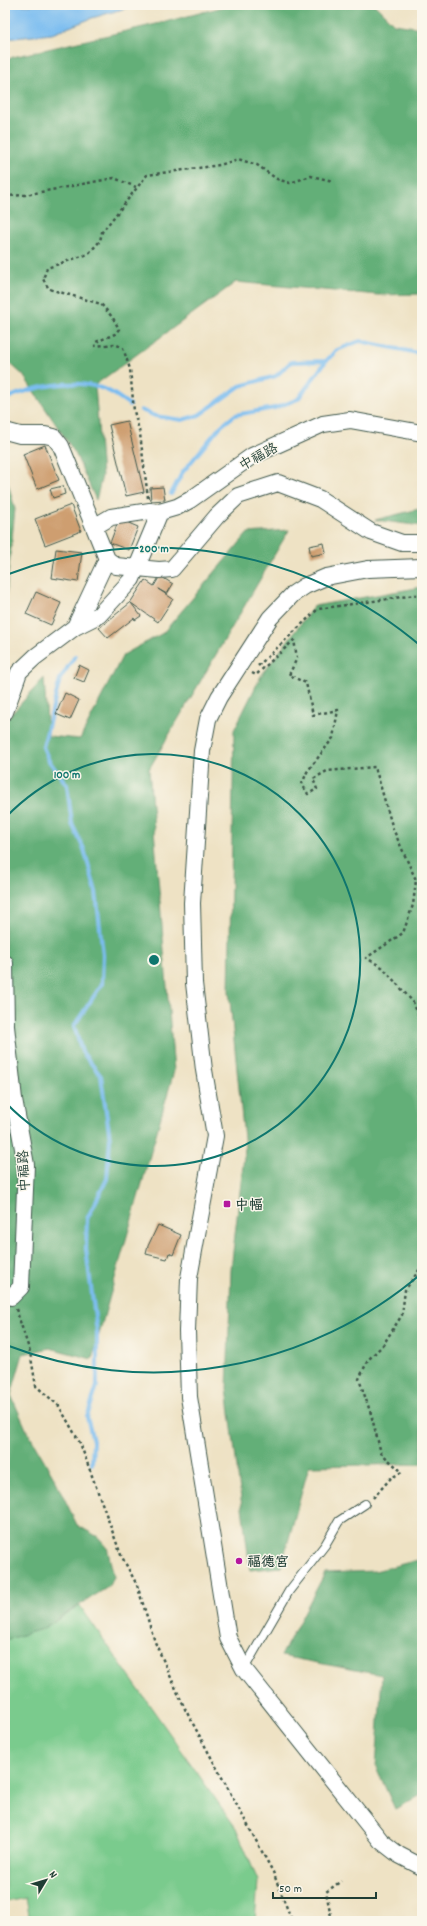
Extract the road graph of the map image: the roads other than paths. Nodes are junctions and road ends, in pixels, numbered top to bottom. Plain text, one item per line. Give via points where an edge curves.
1 (5, 432) edge
2 (422, 433) edge
3 (155, 512) junction
4 (94, 526) junction
5 (422, 543) edge
6 (107, 559) junction
7 (136, 567) junction
8 (422, 567) edge
9 (75, 627) junction
10 (5, 712) edge
11 (5, 963) edge
12 (8, 1296) edge
13 (365, 1504) road end
14 (244, 1669) junction
15 (422, 1867) edge

1 - 4 street via 54,437 61,446
2 - 3 street, 中福路 via 350,420 322,424 252,456 177,508
3 - 4 street, 中福路 via 111,517
3 - 7 street
4 - 6 street
5 - 7 street, 中福路 via 402,543 371,532 320,499 278,483 238,496 217,516 172,569
6 - 7 street, 中福路 via 116,566
6 - 9 street
7 - 9 street via 132,579 99,615
8 - 14 street via 368,569 326,577 293,594 270,618 219,697 208,719 202,751 192,904 194,983 214,1136 189,1278 189,1397 228,1638
9 - 10 street via 34,657 19,672
11 - 12 street, 中福路 via 6,1026 14,1099 26,1165 22,1286
13 - 14 lane via 340,1521 325,1545 289,1591
14 - 15 street via 381,1840 399,1855

